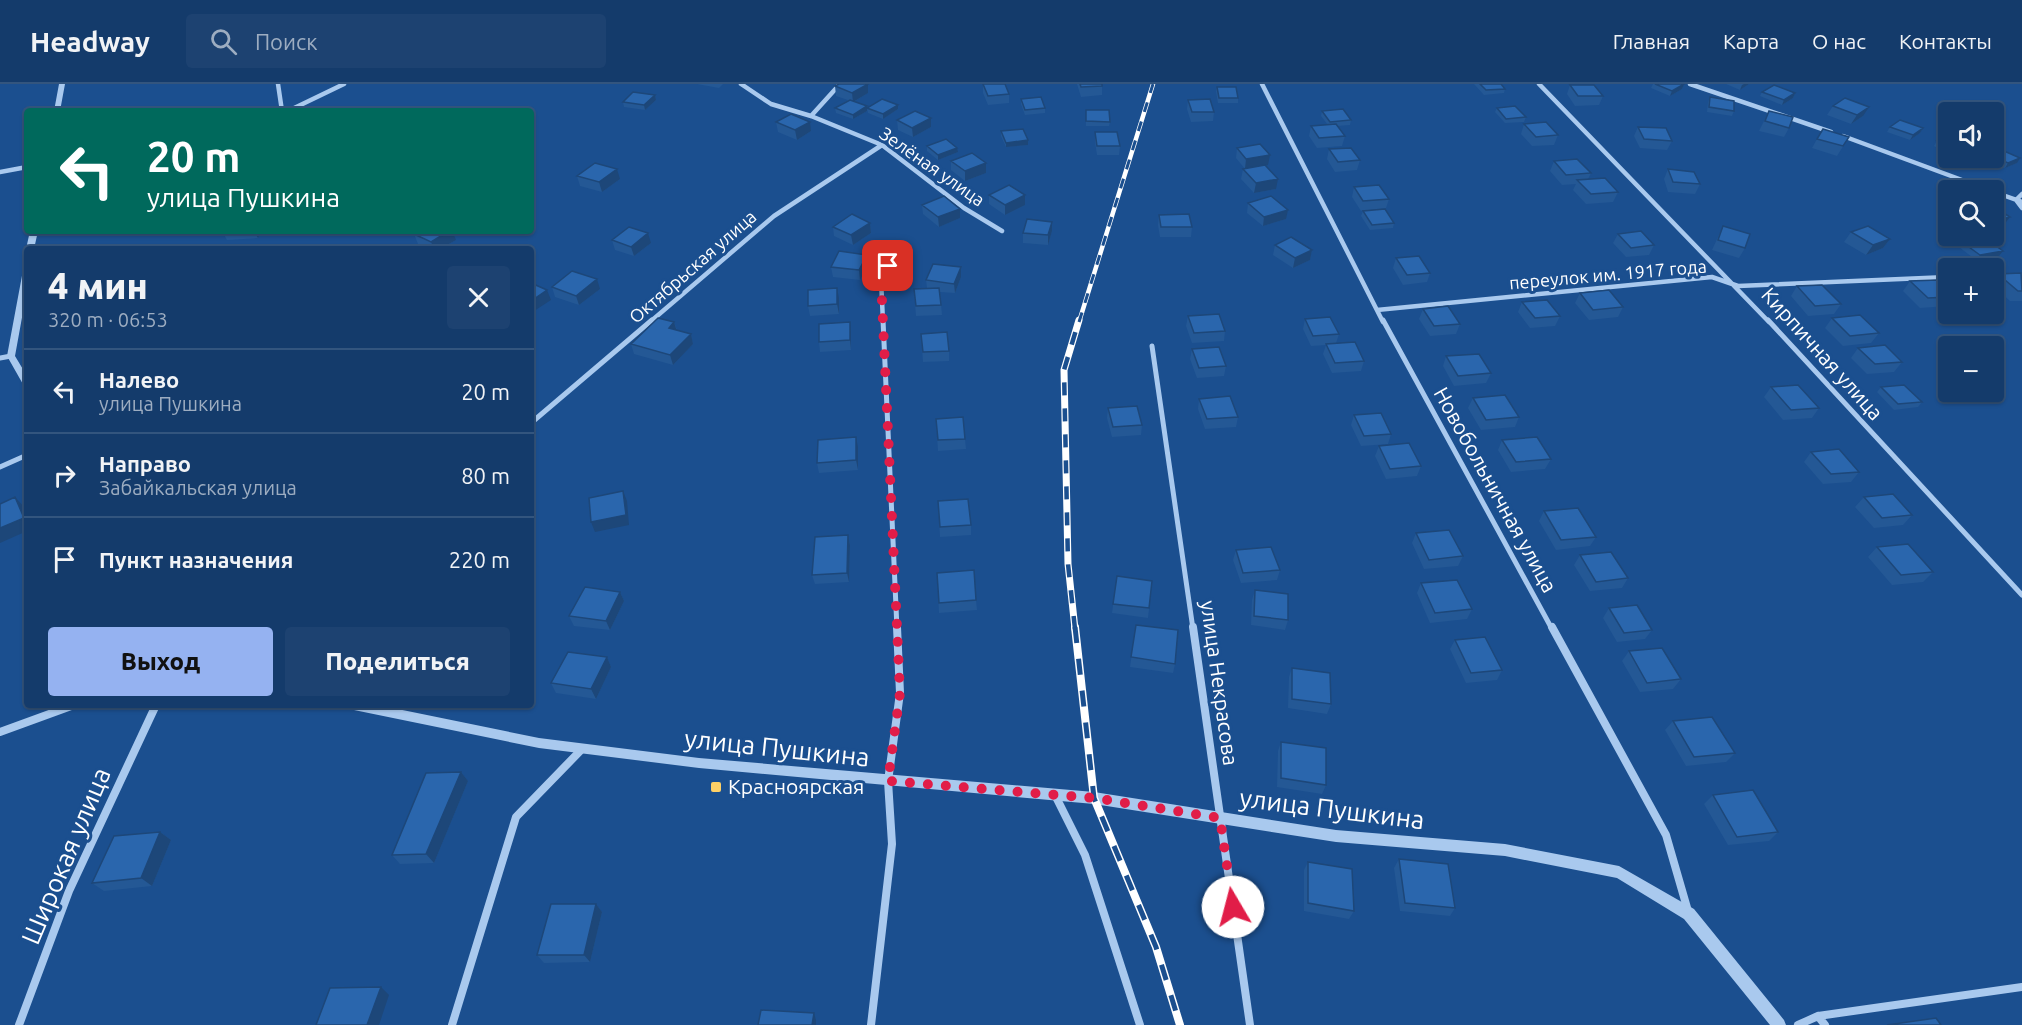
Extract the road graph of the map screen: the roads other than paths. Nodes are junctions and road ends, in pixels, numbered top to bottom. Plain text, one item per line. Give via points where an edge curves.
1 (62, 84) edge
2 (278, 84) edge
3 (344, 84) edge
4 (741, 84) edge
5 (840, 84) edge
6 (1262, 84) edge
7 (1539, 84) edge
8 (1690, 84) edge
9 (58, 108) edge
10 (282, 108) edge
11 (294, 108) edge
12 (811, 116) junction
13 (882, 145) junction
14 (24, 168) edge
15 (0, 172) edge
16 (1962, 180) edge
17 (2022, 194) edge
18 (2004, 196) edge
19 (2019, 201) edge
20 (2022, 208) edge
21 (1002, 231) dead end
22 (894, 252) dead end
23 (1938, 276) edge
24 (24, 284) edge
25 (1738, 286) junction
26 (1377, 310) junction
27 (1152, 346) dead end
28 (11, 356) junction
29 (0, 358) edge
30 (24, 379) edge
31 (534, 420) edge
32 (24, 456) edge
33 (0, 466) edge
34 (2022, 595) edge
35 (66, 708) edge
36 (155, 708) edge
37 (368, 708) edge
38 (0, 732) edge
39 (582, 749) junction
40 (888, 781) junction
41 (1055, 795) junction
42 (1220, 818) junction
43 (1689, 914) junction
44 (2022, 987) edge
45 (1818, 1016) junction
46 (19, 1025) edge
47 (452, 1025) edge
48 (871, 1025) edge
49 (1140, 1025) edge
50 (1250, 1025) edge
51 (1779, 1025) edge
52 (1798, 1025) edge
53 (1825, 1025) edge

1 - 9 street
2 - 10 street
3 - 11 street
4 - 12 street, Зелёная улица via 771,105
5 - 12 street
6 - 26 street, Новобольничная улица
7 - 25 street, Кирпичная улица
8 - 16 street
12 - 13 street, Зелёная улица
13 - 21 street, Зелёная улица via 964,208
13 - 31 street, Октябрьская улица via 774,216
14 - 15 street
17 - 19 street
18 - 19 street
19 - 20 street
22 - 40 street via 881,279 900,693
23 - 25 street, переулок им. 1917 года
24 - 28 street
25 - 26 street, переулок им. 1917 года via 1712,277
25 - 34 street, Кирпичная улица
26 - 43 street, Новобольничная улица via 1666,835
27 - 42 street, улица Некрасова
28 - 29 street
28 - 30 street
32 - 33 street
35 - 38 street
36 - 46 street, Широкая улица via 69,891
37 - 39 street, улица Пушкина via 539,744
39 - 40 street, улица Пушкина
39 - 47 street via 516,817
40 - 41 street, улица Пушкина
40 - 48 street via 892,844
41 - 42 street, улица Пушкина
41 - 49 street via 1085,855
42 - 43 street, улица Пушкина via 1336,836 1505,850 1619,872
42 - 50 street, улица Некрасова
43 - 51 street, улица Пушкина
44 - 45 street
45 - 52 street
45 - 53 street

